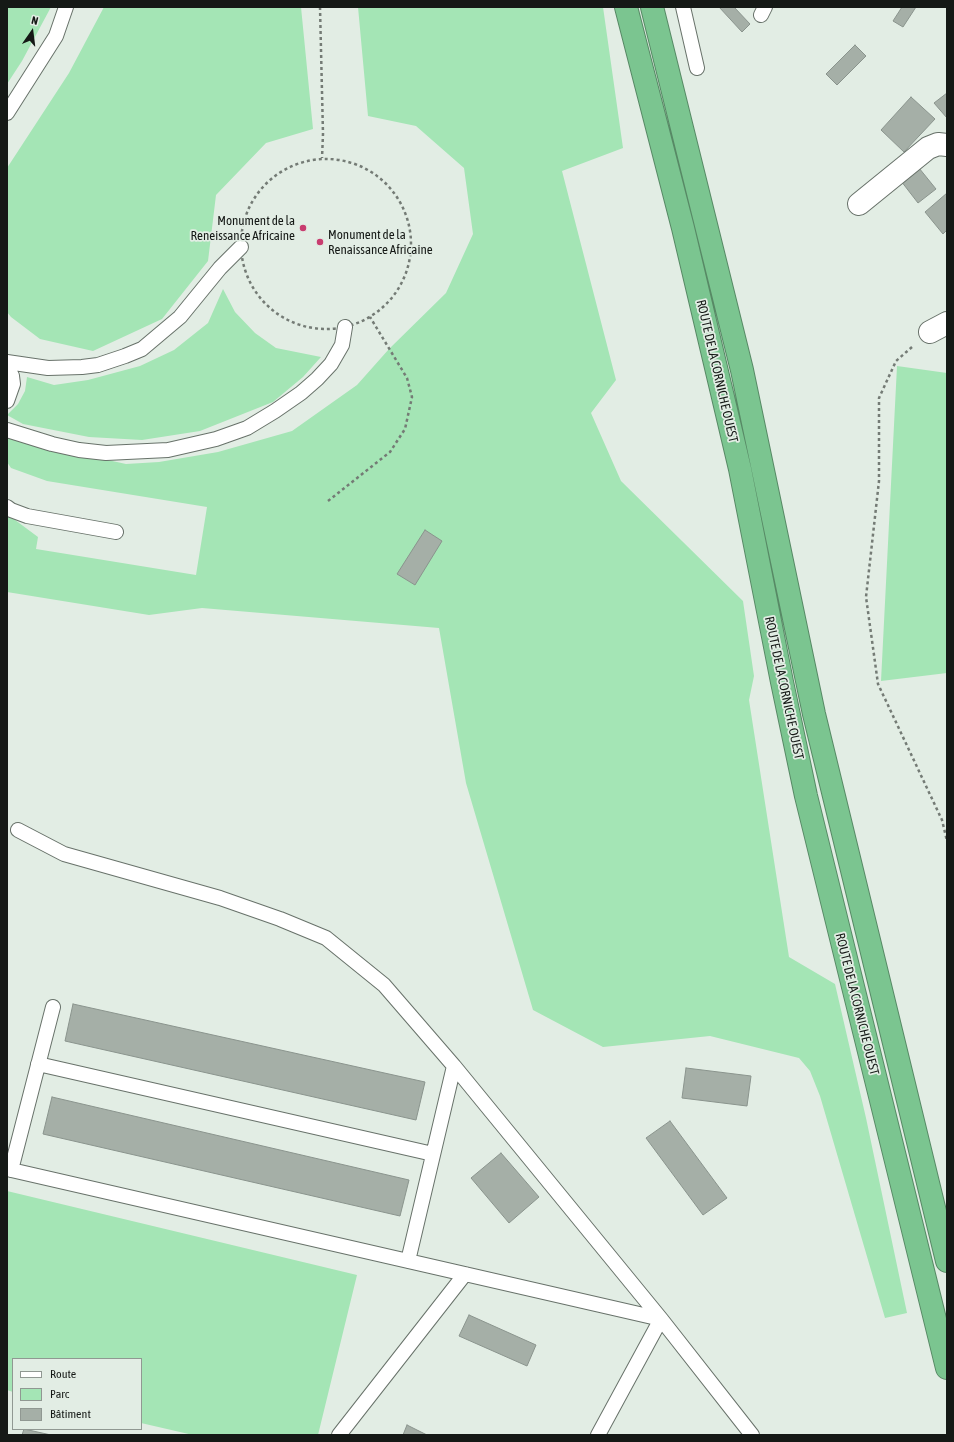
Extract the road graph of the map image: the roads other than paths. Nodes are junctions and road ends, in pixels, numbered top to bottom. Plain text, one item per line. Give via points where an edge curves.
1 (66, 7) edge
2 (626, 7) edge
3 (652, 7) edge
4 (683, 7) edge
5 (697, 68) dead end
6 (7, 113) edge
7 (947, 145) edge
8 (859, 204) dead end
9 (241, 247) road end
10 (344, 327) road end
11 (7, 362) edge
12 (7, 366) edge
13 (7, 401) edge
14 (7, 430) edge
15 (7, 507) edge
16 (116, 532) dead end
17 (18, 830) dead end
18 (53, 1007) dead end
19 (38, 1064) junction
20 (454, 1066) junction
21 (433, 1154) junction
22 (9, 1169) edge
23 (408, 1261) junction
24 (947, 1261) edge
25 (465, 1274) junction
26 (661, 1319) junction
27 (947, 1368) edge
28 (339, 1435) edge
29 (598, 1435) edge
30 (752, 1435) edge

1 - 6 lane via 56,36
2 - 27 highway, ROUTE DE LA CORNICHE OUEST via 683,228 740,469 806,796
3 - 24 highway, ROUTE DE LA CORNICHE OUEST via 742,370 814,714
4 - 5 lane
7 - 8 street via 938,144 928,148
9 - 11 lane via 220,268 180,317 142,348 98,365 82,367 48,368
10 - 14 lane via 342,346 331,364 306,389 247,428 216,439 168,450 106,453 52,444
12 - 13 lane via 13,384
15 - 16 lane via 27,516
17 - 20 lane via 64,854 220,898 326,938 384,985
18 - 19 lane
19 - 21 lane
19 - 22 lane
20 - 21 lane
20 - 26 lane
21 - 23 lane
22 - 23 lane
23 - 25 lane
25 - 26 lane
25 - 28 lane
26 - 29 lane
26 - 30 lane

